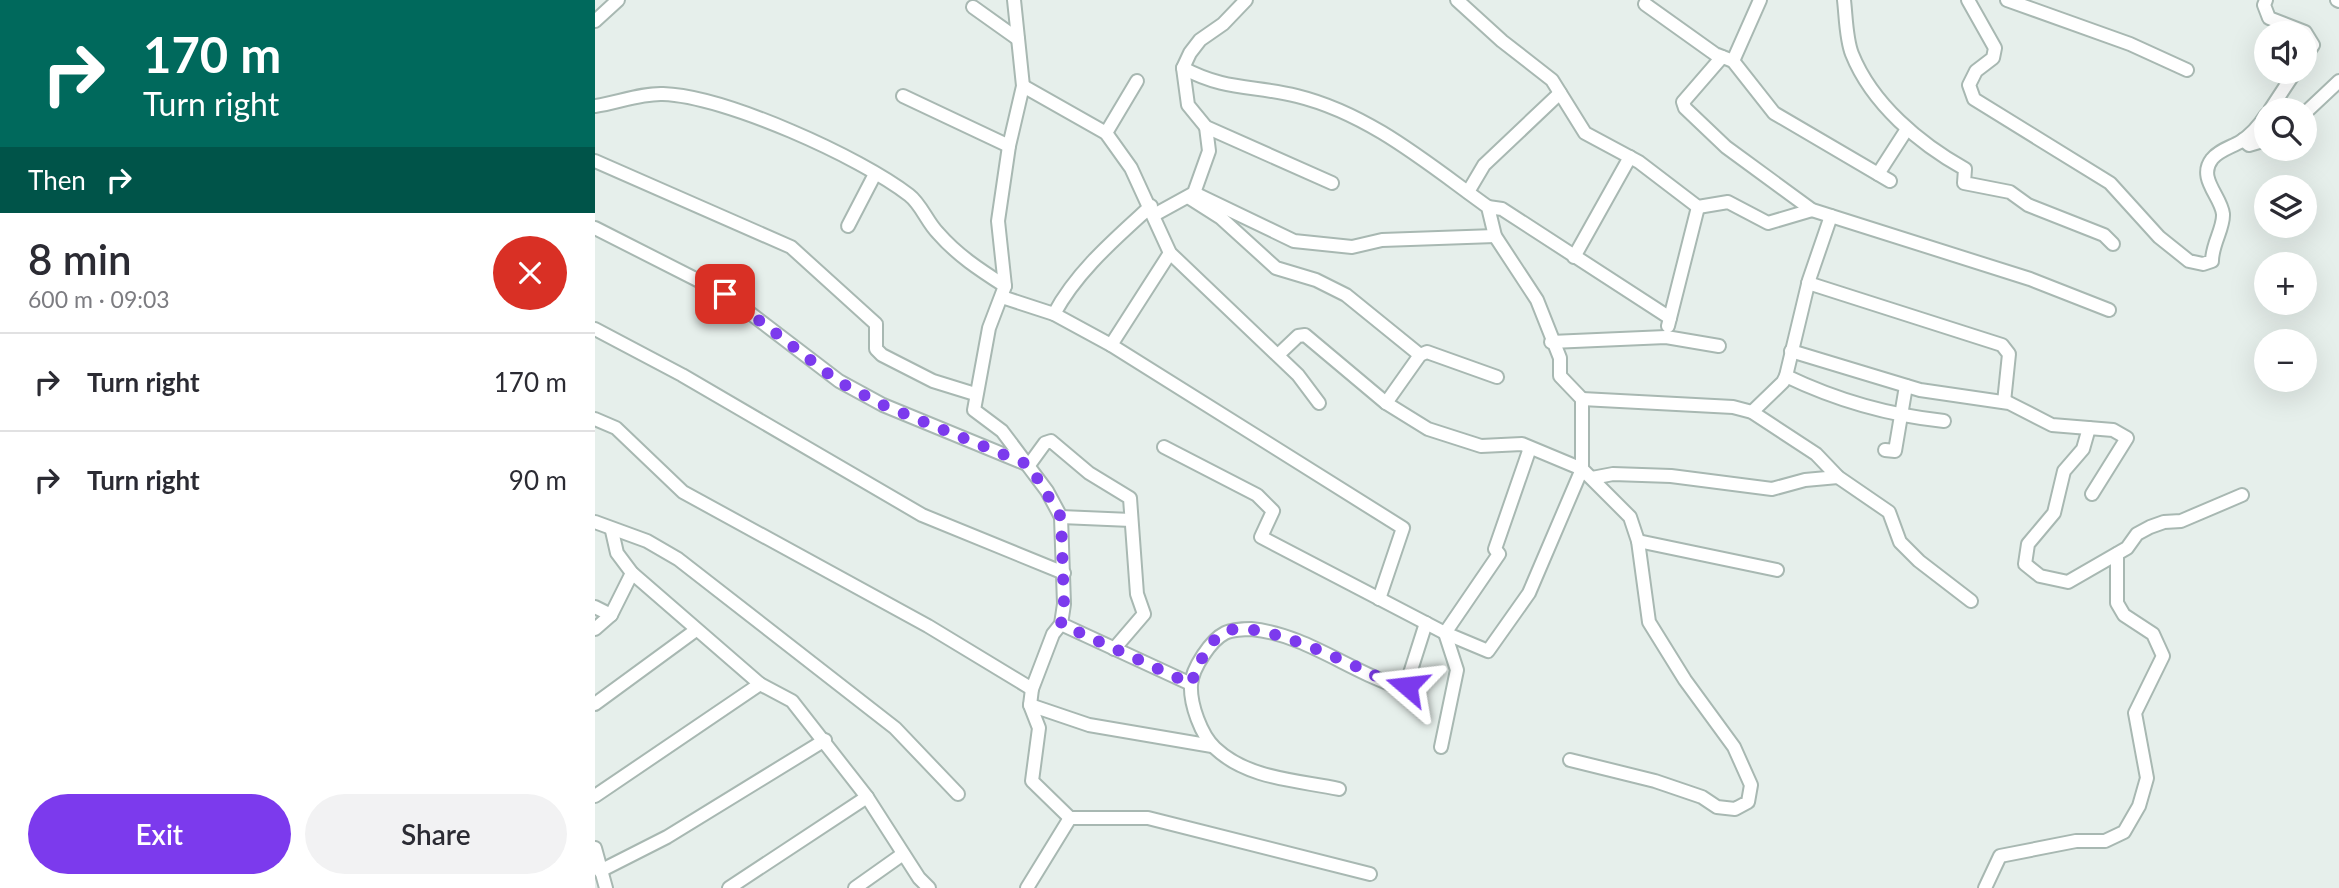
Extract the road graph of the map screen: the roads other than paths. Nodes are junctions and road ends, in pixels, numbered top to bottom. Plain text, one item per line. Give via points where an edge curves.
1 (618, 0) edge
2 (1014, 0) edge
3 (1246, 0) edge
4 (1457, 0) edge
5 (1760, 0) edge
6 (1844, 0) edge
7 (1968, 0) edge
8 (2007, 0) edge
9 (2266, 0) edge
10 (1646, 4) dead end
11 (973, 8) dead end
12 (595, 21) edge
13 (2277, 21) edge
14 (1018, 39) junction
15 (1728, 59) junction
16 (1183, 68) junction
17 (2187, 70) dead end
18 (1137, 81) dead end
19 (2339, 81) edge
20 (1023, 86) junction
21 (1560, 93) junction
22 (903, 96) dead end
23 (2317, 102) edge
24 (595, 106) edge
25 (1206, 127) junction
26 (2254, 128) edge
27 (1907, 129) junction
28 (1106, 133) junction
29 (2243, 140) junction
30 (2254, 144) edge
31 (1009, 146) junction
32 (1630, 157) junction
33 (595, 161) edge
34 (875, 174) junction
35 (1878, 174) junction
36 (1890, 181) dead end
37 (1332, 183) dead end
38 (1468, 192) junction
39 (1191, 195) junction
40 (1487, 207) junction
41 (1698, 207) junction
42 (1812, 210) junction
43 (1153, 211) junction
44 (1831, 216) junction
45 (848, 226) dead end
46 (595, 228) edge
47 (1495, 236) junction
48 (2113, 244) dead end
49 (1170, 253) junction
50 (1574, 257) junction
51 (1808, 283) junction
52 (1003, 292) junction
53 (2109, 310) dead end
54 (1054, 314) junction
55 (1670, 318) junction
56 (595, 329) edge
57 (1666, 337) junction
58 (1552, 342) junction
59 (1111, 345) junction
60 (1719, 346) dead end
61 (1791, 351) junction
62 (1278, 355) junction
63 (1420, 355) junction
64 (1786, 376) junction
65 (1497, 377) dead end
66 (1906, 386) junction
67 (975, 394) junction
68 (1582, 399) junction
69 (1319, 402) dead end
70 (2004, 402) junction
71 (1386, 403) junction
72 (1752, 412) junction
73 (1901, 417) junction
74 (595, 419) edge
75 (1944, 421) dead end
76 (2089, 428) junction
77 (1164, 447) dead end
78 (1531, 448) junction
79 (1885, 450) dead end
80 (1029, 465) junction
81 (1587, 473) junction
82 (1838, 477) junction
83 (2092, 494) dead end
84 (2242, 495) dead end
85 (1061, 517) junction
86 (1131, 520) junction
87 (595, 522) edge
88 (611, 531) junction
89 (1638, 541) junction
90 (2117, 554) junction
91 (1777, 570) dead end
92 (632, 573) junction
93 (1064, 573) junction
94 (1380, 598) junction
95 (1971, 601) dead end
96 (595, 607) edge
97 (611, 615) junction
98 (1426, 623) junction
99 (1061, 624) junction
100 (595, 629) edge
101 (696, 630) junction
102 (1445, 633) junction
103 (1114, 649) junction
104 (760, 684) junction
105 (1191, 684) junction
106 (1032, 689) junction
107 (595, 704) edge
108 (1030, 705) junction
109 (825, 740) junction
110 (1212, 746) junction
111 (1441, 747) dead end
112 (1570, 760) dead end
113 (1339, 789) dead end
114 (958, 794) dead end
115 (595, 796) edge
116 (867, 797) junction
117 (1070, 818) junction
118 (595, 848) edge
119 (903, 854) junction
120 (600, 871) junction
121 (1370, 874) dead end
122 (606, 888) edge
123 (729, 888) edge
124 (855, 888) edge
125 (929, 888) edge
126 (1027, 888) edge
127 (1985, 888) edge

1 - 12 street
2 - 14 street
3 - 16 street via 1200,40
4 - 21 street via 1552,80
5 - 15 street
6 - 27 street via 1852,53 1871,86
7 - 29 street via 1995,48 1993,58 1976,71 1969,85 1974,99 2109,183 2159,237 2189,261 2212,261 2223,211 2207,175 2209,165 2214,156
8 - 17 street via 2130,44
9 - 13 street via 2269,18
10 - 15 street
11 - 14 street
14 - 20 street
15 - 35 street via 1774,113
15 - 42 street via 1692,90 1683,102 1685,108 1726,147
16 - 25 street via 1188,105
16 - 38 street via 1226,86 1297,96 1347,113 1398,141
18 - 28 street
19 - 23 street
20 - 28 street
20 - 31 street
21 - 32 street via 1585,133
21 - 38 street via 1484,165
22 - 31 street
24 - 34 street via 660,93 692,96 764,120
25 - 37 street
25 - 39 street via 1209,150
26 - 29 street
27 - 35 street
27 - 48 street via 1937,154 1965,169 1964,183 2010,192 2028,205 2104,235
28 - 43 street
29 - 30 street
31 - 52 street via 998,221
32 - 41 street
32 - 50 street
33 - 67 street via 791,247 876,324 876,349 882,355 933,381
34 - 45 street
34 - 52 street via 911,196 937,232
35 - 36 street
38 - 40 street
39 - 43 street
39 - 47 street via 1294,241 1352,247 1383,240
39 - 63 street via 1276,268 1346,295
40 - 47 street
40 - 50 street via 1502,209
41 - 42 street via 1728,202 1768,223
41 - 55 street
42 - 44 street
43 - 49 street
43 - 54 street via 1093,260
44 - 51 street
44 - 53 street via 2018,275
46 - 80 street via 725,294 839,382
47 - 58 street via 1537,300
49 - 59 street
49 - 62 street
50 - 55 street
51 - 61 street
51 - 70 street via 2002,345 2009,354
52 - 54 street
52 - 67 street via 989,328
54 - 59 street
55 - 57 street
56 - 93 street via 922,515
57 - 58 street
57 - 60 street
58 - 68 street via 1560,358 1560,376
59 - 94 street via 1403,528
61 - 64 street
61 - 66 street
62 - 69 street
62 - 71 street via 1305,335
63 - 65 street via 1435,353
63 - 71 street
64 - 72 street
64 - 73 street via 1857,406
66 - 70 street
66 - 73 street
67 - 80 street via 974,410 1002,431
68 - 72 street via 1733,407
68 - 81 street
70 - 76 street via 2052,425
71 - 78 street via 1427,429 1481,446 1522,444
72 - 82 street via 1816,454
73 - 75 street
73 - 79 street via 1895,451
74 - 106 street via 616,428 683,492 928,626
76 - 83 street via 2113,430 2127,438
76 - 90 street via 2083,449 2064,471 2054,513 2023,557 2040,576 2068,582
77 - 94 street via 1257,495 1273,511 1261,537
78 - 81 street
78 - 102 street via 1495,549 1500,554
80 - 85 street
80 - 86 street via 1051,441 1089,473 1130,498
81 - 82 street via 1671,476 1772,489
81 - 89 street via 1630,517
81 - 102 street via 1529,593 1488,651
82 - 95 street via 1889,512 1900,542
84 - 90 street via 2181,521 2150,527
85 - 86 street
85 - 93 street
86 - 103 street via 1137,594 1144,614
87 - 88 street
88 - 92 street via 617,553
88 - 114 street via 647,541 678,559 895,728
89 - 91 street
89 - 112 street via 1649,622 1734,747 1751,785 1748,802 1735,809 1717,807 1655,781
90 - 127 street via 2117,603 2124,615 2153,634 2163,656 2135,713 2147,778 2139,806 2124,832 2105,841 2076,841 2000,856
92 - 97 street
92 - 101 street
93 - 99 street
94 - 98 street
96 - 97 street
97 - 100 street
98 - 102 street
98 - 105 street via 1405,689 1302,643 1252,629 1226,632 1212,645
99 - 103 street
99 - 106 street
101 - 104 street
101 - 107 street
102 - 111 street via 1457,670
103 - 105 street
104 - 109 street via 792,701
104 - 115 street
105 - 110 street via 1196,717
106 - 108 street
108 - 110 street via 1089,725
108 - 117 street via 1039,728 1032,780
109 - 116 street
109 - 120 street via 667,837
110 - 113 street via 1253,773
116 - 119 street
116 - 123 street
117 - 121 street via 1148,818
117 - 126 street
118 - 120 street
119 - 124 street
119 - 125 street
120 - 122 street

